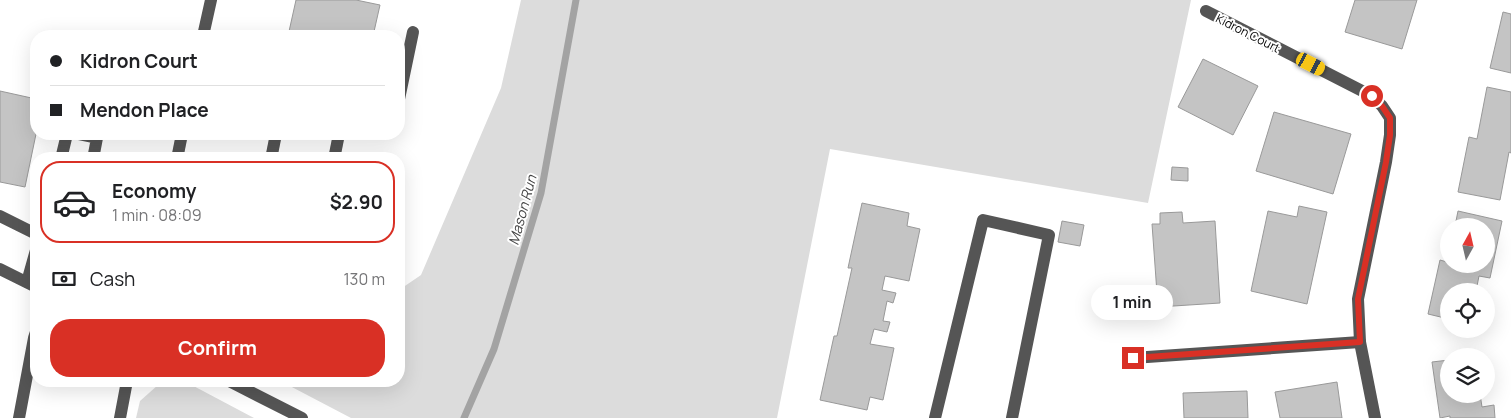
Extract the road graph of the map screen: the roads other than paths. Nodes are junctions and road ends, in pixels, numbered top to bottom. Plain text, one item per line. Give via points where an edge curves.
1 (211, 0) edge
2 (1206, 11) dead end
3 (204, 30) edge
4 (412, 32) dead end
5 (405, 68) edge
6 (0, 216) edge
7 (30, 231) edge
8 (0, 269) edge
9 (30, 284) edge
10 (1360, 342) junction
11 (1133, 358) dead end
12 (30, 359) edge
13 (127, 387) edge
14 (241, 387) edge
15 (19, 418) edge
16 (120, 418) edge
17 (302, 418) edge
18 (936, 418) edge
19 (1012, 418) edge
20 (1375, 418) edge

1 - 3 street
2 - 10 street, Kidron Court via 1372,96 1390,118 1386,162 1358,299
4 - 5 street
6 - 7 street
8 - 9 street
10 - 11 street
10 - 20 street
12 - 15 street
13 - 16 street
14 - 17 street
18 - 19 street via 983,220 1049,235

